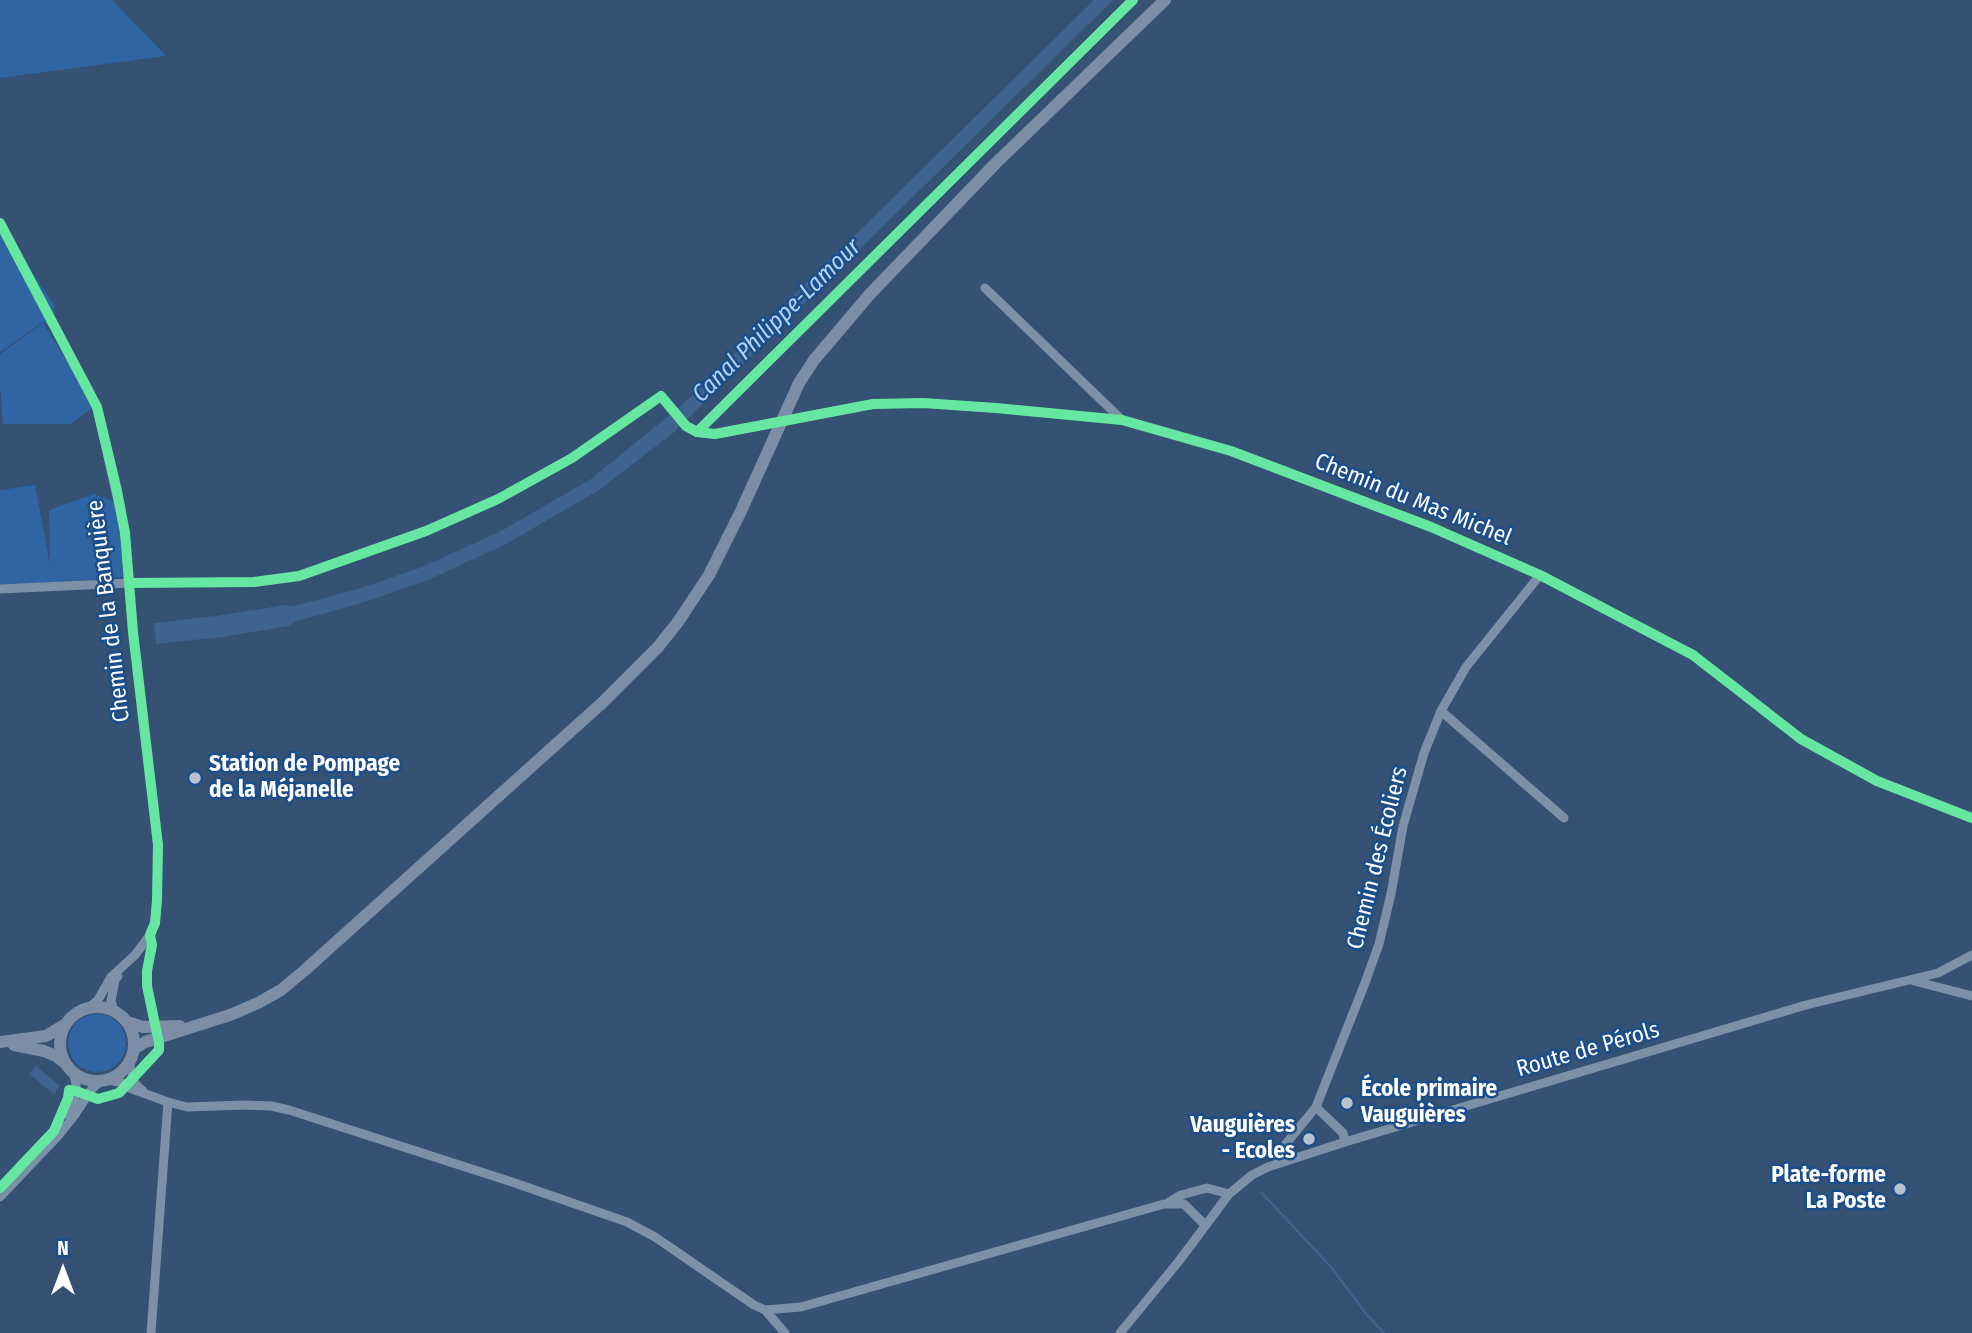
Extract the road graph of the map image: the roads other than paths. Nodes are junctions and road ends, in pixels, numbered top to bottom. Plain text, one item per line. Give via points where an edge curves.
1 (1164, 0) edge
2 (0, 223) edge
3 (985, 288) dead end
4 (662, 396) dead end
5 (1122, 420) junction
6 (780, 422) junction
7 (1540, 575) junction
8 (129, 583) junction
9 (0, 589) edge
10 (1441, 711) junction
11 (1564, 818) dead end
12 (1972, 818) edge
13 (1972, 955) edge
14 (124, 967) junction
15 (1912, 980) junction
16 (1972, 996) edge
17 (90, 1007) junction
18 (114, 1011) junction
19 (127, 1022) junction
20 (201, 1023) junction
21 (66, 1024) junction
22 (0, 1043) edge
23 (134, 1049) junction
24 (129, 1063) junction
25 (69, 1067) junction
26 (104, 1080) junction
27 (146, 1094) junction
28 (167, 1102) junction
29 (1316, 1107) junction
30 (58, 1136) junction
31 (1345, 1142) junction
32 (1278, 1163) junction
33 (1229, 1194) junction
34 (0, 1197) edge
35 (1164, 1204) junction
36 (1206, 1225) junction
37 (765, 1310) junction
38 (151, 1333) edge
39 (785, 1333) edge
40 (1120, 1333) edge

1 - 6 main road via 996,163 870,294 814,360
2 - 8 street, Chemin de la Banquière via 97,407 125,533
3 - 5 street
4 - 6 street, Chemin du Mas Michel via 686,426 697,432 715,434
5 - 6 street, Chemin du Mas Michel via 923,403 873,404
5 - 7 street, Chemin du Mas Michel via 1231,451 1431,527
6 - 20 main road via 709,575 657,647 602,703 281,990
7 - 10 street, Chemin des Écoliers via 1466,667
7 - 12 street, Chemin du Mas Michel via 1693,655 1801,739 1878,781
8 - 9 street
8 - 14 street, Chemin de la Banquière via 158,845 155,923
10 - 11 street
10 - 29 street, Chemin des Écoliers via 1404,826 1379,944
13 - 15 street, Route de Pérols via 1938,973
14 - 17 street, Chemin de la Banquière
14 - 18 street, Chemin de la Banquière via 112,992
15 - 16 street
15 - 31 street, Route de Pérols via 1806,1005
17 - 18 main road
17 - 21 main road
18 - 19 main road
19 - 20 main road via 156,1028
19 - 23 main road
20 - 23 main road
21 - 22 main road via 46,1036
21 - 25 main road via 60,1043
22 - 25 main road via 44,1051
23 - 24 main road
24 - 26 main road
24 - 27 street via 135,1084
25 - 26 main road via 91,1080
25 - 30 street via 76,1084 75,1098
26 - 27 street
26 - 30 street via 87,1095
27 - 28 street
28 - 37 street via 187,1107 289,1110 512,1182 627,1222
28 - 38 street
29 - 31 street via 1343,1133
29 - 32 street, Chemin des Écoliers via 1280,1151
30 - 34 street
31 - 32 street, Route de Pérols
32 - 33 street, Route de Pérols via 1252,1175
33 - 35 street via 1207,1188
33 - 36 street, Route de Pérols
35 - 36 street via 1184,1204
35 - 37 street via 801,1307
36 - 40 street, Route de Pérols
37 - 39 street

